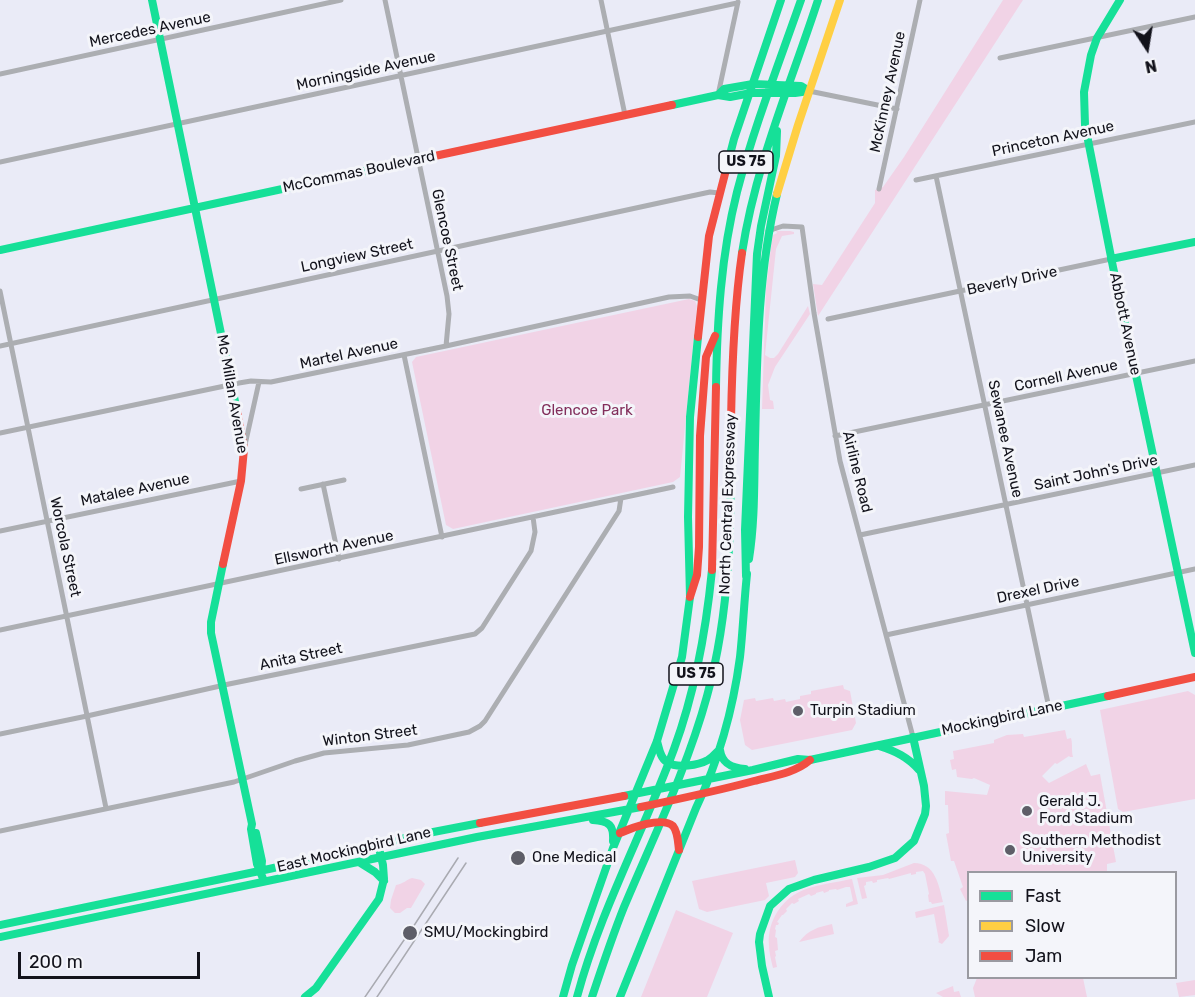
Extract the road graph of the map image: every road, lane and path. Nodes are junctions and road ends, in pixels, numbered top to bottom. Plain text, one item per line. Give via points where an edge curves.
1 (152, 0) edge
2 (340, 0) edge
3 (385, 0) edge
4 (601, 0) edge
5 (781, 0) edge
6 (801, 0) edge
7 (818, 0) edge
8 (840, 0) edge
9 (920, 0) edge
10 (1120, 0) edge
11 (738, 2) edge
12 (1195, 17) edge
13 (607, 31) junction
14 (1097, 38) junction
15 (161, 40) junction
16 (1000, 58) dead end
17 (0, 74) edge
18 (400, 76) junction
19 (757, 87) junction
20 (809, 91) junction
21 (749, 93) junction
22 (718, 95) junction
23 (897, 109) junction
24 (625, 115) junction
25 (778, 118) junction
26 (1195, 122) edge
27 (177, 124) junction
28 (1088, 144) junction
29 (418, 160) junction
30 (0, 162) edge
31 (936, 176) junction
32 (916, 180) dead end
33 (879, 189) dead end
34 (719, 193) junction
35 (195, 207) junction
36 (771, 216) junction
37 (783, 226) junction
38 (768, 231) junction
39 (1195, 242) edge
40 (0, 250) edge
41 (437, 251) junction
42 (1111, 259) junction
43 (0, 291) edge
44 (961, 291) junction
45 (214, 300) junction
46 (702, 300) junction
47 (828, 319) dead end
48 (717, 330) junction
49 (11, 343) junction
50 (0, 346) edge
51 (446, 346) junction
52 (404, 355) junction
53 (1195, 361) edge
54 (1136, 373) junction
55 (259, 382) junction
56 (232, 385) junction
57 (985, 405) junction
58 (28, 427) junction
59 (0, 433) edge
60 (835, 436) junction
61 (244, 449) junction
62 (1195, 465) edge
63 (1157, 473) junction
64 (344, 480) dead end
65 (241, 481) junction
66 (323, 484) junction
67 (673, 487) dead end
68 (301, 489) dead end
69 (621, 498) junction
70 (1006, 504) junction
71 (533, 517) junction
72 (47, 521) junction
73 (0, 531) edge
74 (860, 535) junction
75 (442, 537) junction
76 (339, 559) junction
77 (1195, 569) edge
78 (1178, 572) junction
79 (746, 576) junction
80 (219, 584) junction
81 (690, 597) junction
82 (1027, 604) junction
83 (67, 616) junction
84 (0, 630) edge
85 (886, 635) junction
86 (1195, 653) edge
87 (1195, 677) edge
88 (222, 686) junction
89 (1049, 708) junction
90 (87, 716) junction
91 (0, 734) edge
92 (913, 737) junction
93 (657, 741) junction
94 (878, 745) junction
95 (720, 749) junction
96 (810, 760) junction
97 (753, 770) junction
98 (920, 772) junction
99 (709, 778) junction
100 (242, 779) junction
101 (640, 793) junction
102 (704, 793) junction
103 (106, 808) junction
104 (633, 809) junction
105 (521, 815) junction
106 (577, 820) junction
107 (525, 828) junction
108 (0, 831) edge
109 (433, 832) junction
110 (623, 832) junction
111 (378, 844) junction
112 (435, 846) junction
113 (613, 848) junction
114 (680, 852) junction
115 (329, 856) junction
116 (381, 858) junction
117 (359, 862) junction
118 (332, 868) junction
119 (261, 870) junction
120 (264, 881) junction
121 (384, 881) junction
122 (168, 890) junction
123 (171, 901) junction
124 (92, 906) junction
125 (95, 917) junction
126 (0, 925) edge
127 (0, 937) edge
128 (305, 997) edge
129 (562, 997) edge
130 (577, 997) edge
131 (592, 997) edge
132 (620, 997) edge
133 (770, 997) edge

1 - 15 main road, Mc Millan Avenue
2 - 15 street, Mercedes Avenue
3 - 18 street, Glencoe Street
4 - 13 street
5 - 19 main road
6 - 48 main road, North Central Expressway / US 75 via 737,193
7 - 25 main road, North Central Expressway / US 75
8 - 20 main road, North Central Expressway
9 - 23 street, McKinney Avenue
10 - 14 main road, Abbott Avenue
11 - 13 street, Morningside Avenue
11 - 22 street
12 - 14 street
13 - 18 street, Morningside Avenue
13 - 24 street
14 - 16 street
14 - 28 main road, Abbott Avenue via 1084,92
15 - 17 street, Mercedes Avenue
15 - 27 main road, Mc Millan Avenue
18 - 27 street, Morningside Avenue
18 - 29 street, Glencoe Street
19 - 20 main road, McCommas Boulevard
19 - 21 main road, McCommas Boulevard
19 - 22 main road, McCommas Boulevard via 724,89
20 - 23 street, McCommas Boulevard
20 - 36 main road, North Central Expressway
21 - 22 main road, McCommas Boulevard via 724,98
21 - 34 main road
22 - 24 main road, McCommas Boulevard
23 - 33 street, McKinney Avenue
24 - 29 main road, McCommas Boulevard
25 - 79 main road via 776,156 757,254
25 - 131 main road, North Central Expressway / US 75 via 754,193 739,269 727,577 716,662 688,756 619,919
26 - 28 street, Princeton Avenue
27 - 30 street, Morningside Avenue
27 - 35 main road, Mc Millan Avenue
28 - 31 street, Princeton Avenue
28 - 42 main road, Abbott Avenue
29 - 35 main road, McCommas Boulevard
29 - 41 street, Glencoe Street
31 - 32 street, Princeton Avenue
31 - 44 street, Sewanee Avenue
34 - 41 street, Longview Street
34 - 46 main road via 709,236
35 - 40 main road, McCommas Boulevard
35 - 45 main road, Mc Millan Avenue
36 - 37 street, Airline Road
36 - 38 main road, North Central Expressway
37 - 38 street
37 - 60 street, Airline Road via 802,227
38 - 79 main road, North Central Expressway via 759,330 752,545
39 - 42 main road, Beverly Drive
41 - 45 street, Longview Street
41 - 51 street, Glencoe Street via 448,306
42 - 44 street, Beverly Drive
42 - 54 main road, Abbott Avenue
43 - 49 street, Worcola Street
44 - 47 street, Beverly Drive
44 - 57 street, Sewanee Avenue
45 - 49 street, Longview Street
45 - 56 main road, Mc Millan Avenue
46 - 51 street, Martel Avenue via 669,297
46 - 81 main road via 690,417
48 - 81 main road via 706,357 697,575
48 - 130 main road, North Central Expressway / US 75 via 712,567 694,687 674,749 601,922
49 - 50 street, Longview Street
49 - 58 street, Worcola Street
51 - 52 street, Martel Avenue
52 - 55 street, Martel Avenue
52 - 75 street
53 - 54 street, Cornell Avenue
54 - 57 street, Cornell Avenue
54 - 63 main road, Abbott Avenue
55 - 56 street, Martel Avenue
55 - 61 street
56 - 58 street, Martel Avenue
56 - 61 main road, Mc Millan Avenue
57 - 60 street, Cornell Avenue
57 - 70 street, Sewanee Avenue
58 - 59 street, Martel Avenue
58 - 72 street, Worcola Street
60 - 74 street, Airline Road
61 - 65 main road, Mc Millan Avenue
62 - 63 street, Saint John's Drive
63 - 70 street, Saint John's Drive
63 - 78 main road, Abbott Avenue
64 - 66 street
65 - 72 street, Matalee Avenue
65 - 80 main road, Mc Millan Avenue
66 - 68 street
66 - 76 street
67 - 69 street, Ellsworth Avenue
69 - 71 street, Ellsworth Avenue
69 - 100 street, Winton Street via 619,511 480,726 408,745 324,753
70 - 74 street, Saint John's Drive
70 - 82 street, Sewanee Avenue
71 - 75 street, Ellsworth Avenue
71 - 88 street, Anita Street via 531,551 475,634
72 - 73 street, Matalee Avenue
72 - 83 street, Worcola Street
74 - 85 street, Airline Road
75 - 76 street, Ellsworth Avenue
76 - 80 street, Ellsworth Avenue
77 - 78 street, Drexel Drive
78 - 82 street, Drexel Drive
78 - 86 main road, Abbott Avenue
79 - 95 main road, North Central Expressway via 742,641
80 - 83 street, Ellsworth Avenue
80 - 88 main road, Mc Millan Avenue via 211,633
81 - 93 main road via 682,657
82 - 85 street, Drexel Drive
82 - 89 street, Sewanee Avenue
83 - 84 street, Ellsworth Avenue
83 - 90 street, Worcola Street
85 - 92 street, Airline Road
87 - 89 main road, Mockingbird Lane
88 - 90 street, Anita Street
88 - 100 main road, Mc Millan Avenue
89 - 92 main road, Mockingbird Lane
90 - 91 street, Anita Street
90 - 103 street, Worcola Street
92 - 94 main road, Mockingbird Lane
92 - 98 main road
93 - 95 main road via 661,755 674,766 708,760
93 - 101 main road
94 - 96 main road, Mockingbird Lane
94 - 98 main road via 907,757
95 - 97 main road via 728,765
95 - 99 main road, North Central Expressway
96 - 97 main road, Mockingbird Lane via 798,759
96 - 102 main road, Mockingbird Lane via 785,773
97 - 99 main road, Mockingbird Lane
98 - 133 main road via 925,815 906,850 881,865 796,885 767,911 759,945
99 - 101 main road, East Mockingbird Lane
99 - 102 main road, North Central Expressway
100 - 103 street, Winton Street
100 - 119 main road, Mc Millan Avenue
101 - 104 main road
101 - 105 main road, East Mockingbird Lane
102 - 104 main road, East Mockingbird Lane
102 - 114 main road, North Central Expressway
103 - 108 street, Winton Street
104 - 106 main road, East Mockingbird Lane
104 - 110 main road
105 - 107 main road
105 - 109 main road, East Mockingbird Lane
106 - 107 main road, East Mockingbird Lane
106 - 113 main road via 608,823 613,830
107 - 112 main road, East Mockingbird Lane
109 - 111 main road, East Mockingbird Lane
109 - 112 main road
110 - 113 main road
110 - 114 main road via 668,822 676,832
111 - 115 main road, East Mockingbird Lane
111 - 116 main road
112 - 116 main road, East Mockingbird Lane
113 - 129 main road
114 - 132 main road, North Central Expressway
115 - 118 main road
115 - 119 main road, East Mockingbird Lane
116 - 117 main road, East Mockingbird Lane
116 - 121 main road
117 - 118 main road, East Mockingbird Lane
117 - 121 main road
118 - 120 main road, East Mockingbird Lane
119 - 120 main road, Mc Millan Avenue
119 - 122 main road, East Mockingbird Lane
120 - 123 main road, East Mockingbird Lane
121 - 128 main road via 375,905 316,988
122 - 123 main road
122 - 124 main road, East Mockingbird Lane
123 - 125 main road, East Mockingbird Lane
124 - 125 main road
124 - 126 main road, East Mockingbird Lane
125 - 127 main road, East Mockingbird Lane

